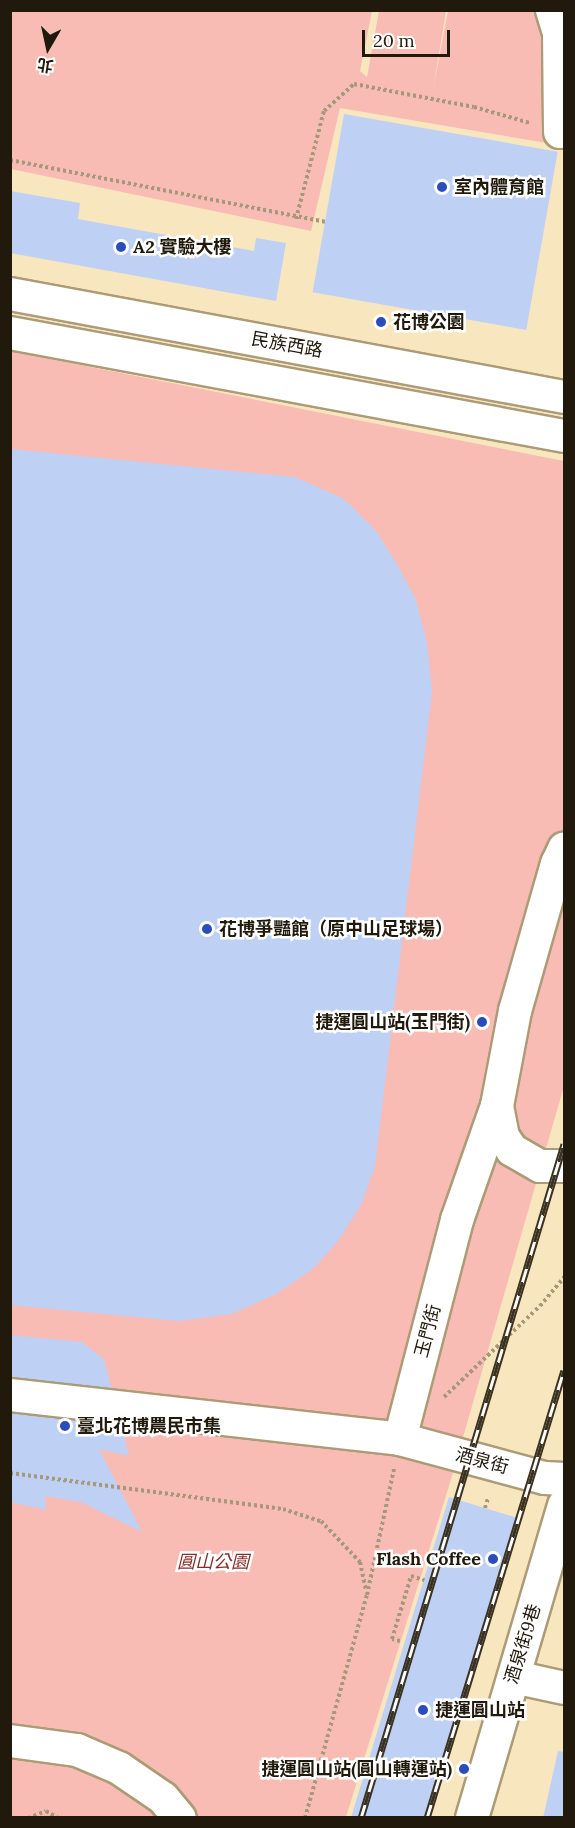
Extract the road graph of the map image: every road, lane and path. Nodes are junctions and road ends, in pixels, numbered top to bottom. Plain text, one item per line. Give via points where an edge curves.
1 (552, 10) edge
2 (560, 132) joint
3 (10, 160) edge
4 (296, 219) junction
5 (325, 222) dead end
6 (10, 294) edge
7 (10, 333) edge
8 (564, 397) edge
9 (564, 436) edge
10 (564, 849) edge
11 (497, 1106) junction
12 (564, 1166) edge
13 (564, 1277) edge
14 (10, 1395) edge
15 (441, 1400) dead end
16 (400, 1439) junction
17 (10, 1473) edge
18 (564, 1479) edge
19 (488, 1498) dead end
20 (564, 1505) edge
21 (485, 1508) dead end
22 (424, 1580) dead end
23 (367, 1595) junction
24 (400, 1641) dead end
25 (514, 1677) junction
26 (564, 1688) edge
27 (10, 1742) edge
28 (28, 1818) edge
29 (58, 1818) edge
30 (180, 1818) edge
31 (305, 1818) edge
32 (472, 1818) edge

1 - 2 street via 559,33
2 - 4 path via 474,107 354,84 324,111
3 - 4 path
4 - 5 path
6 - 8 street, 民族西路
7 - 9 street
10 - 11 street, 玉門街 via 515,1011
11 - 12 street via 503,1137 512,1150 540,1166
11 - 16 street, 玉門街 via 457,1220
13 - 15 path via 540,1306
14 - 16 street, 酒泉街
16 - 18 street, 酒泉街 via 545,1478
16 - 23 path
17 - 23 path via 283,1509 321,1521 360,1563
19 - 21 path
20 - 25 street, 酒泉街9巷
22 - 24 path via 411,1576 392,1639
23 - 31 path
25 - 26 street
25 - 32 street, 酒泉街9巷
27 - 30 street via 77,1750 119,1768 163,1798
28 - 29 path via 46,1811

